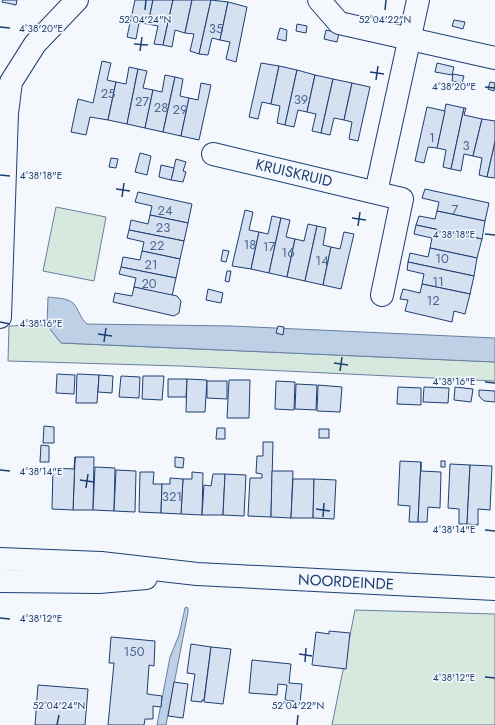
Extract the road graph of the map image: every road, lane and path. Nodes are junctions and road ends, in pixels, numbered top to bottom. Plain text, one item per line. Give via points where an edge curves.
1 (77, 0) edge
2 (319, 0) edge
3 (418, 0) edge
4 (410, 39) junction
5 (495, 58) edge
6 (6, 80) edge
7 (212, 154) dead end
8 (376, 192) junction
9 (382, 295) dead end
10 (0, 318) edge
11 (0, 559) edge
12 (197, 574) junction
13 (0, 581) edge
14 (495, 589) edge

1 - 6 street via 35,44
2 - 4 street via 339,23
3 - 4 street
4 - 5 street
4 - 8 street
6 - 10 street
7 - 8 street, KRUISKRUID
8 - 9 street, KRUISKRUID via 402,199
11 - 12 street, NOORDEINDE via 101,563
12 - 13 street, NOORDEINDE via 99,582
12 - 14 street, NOORDEINDE

